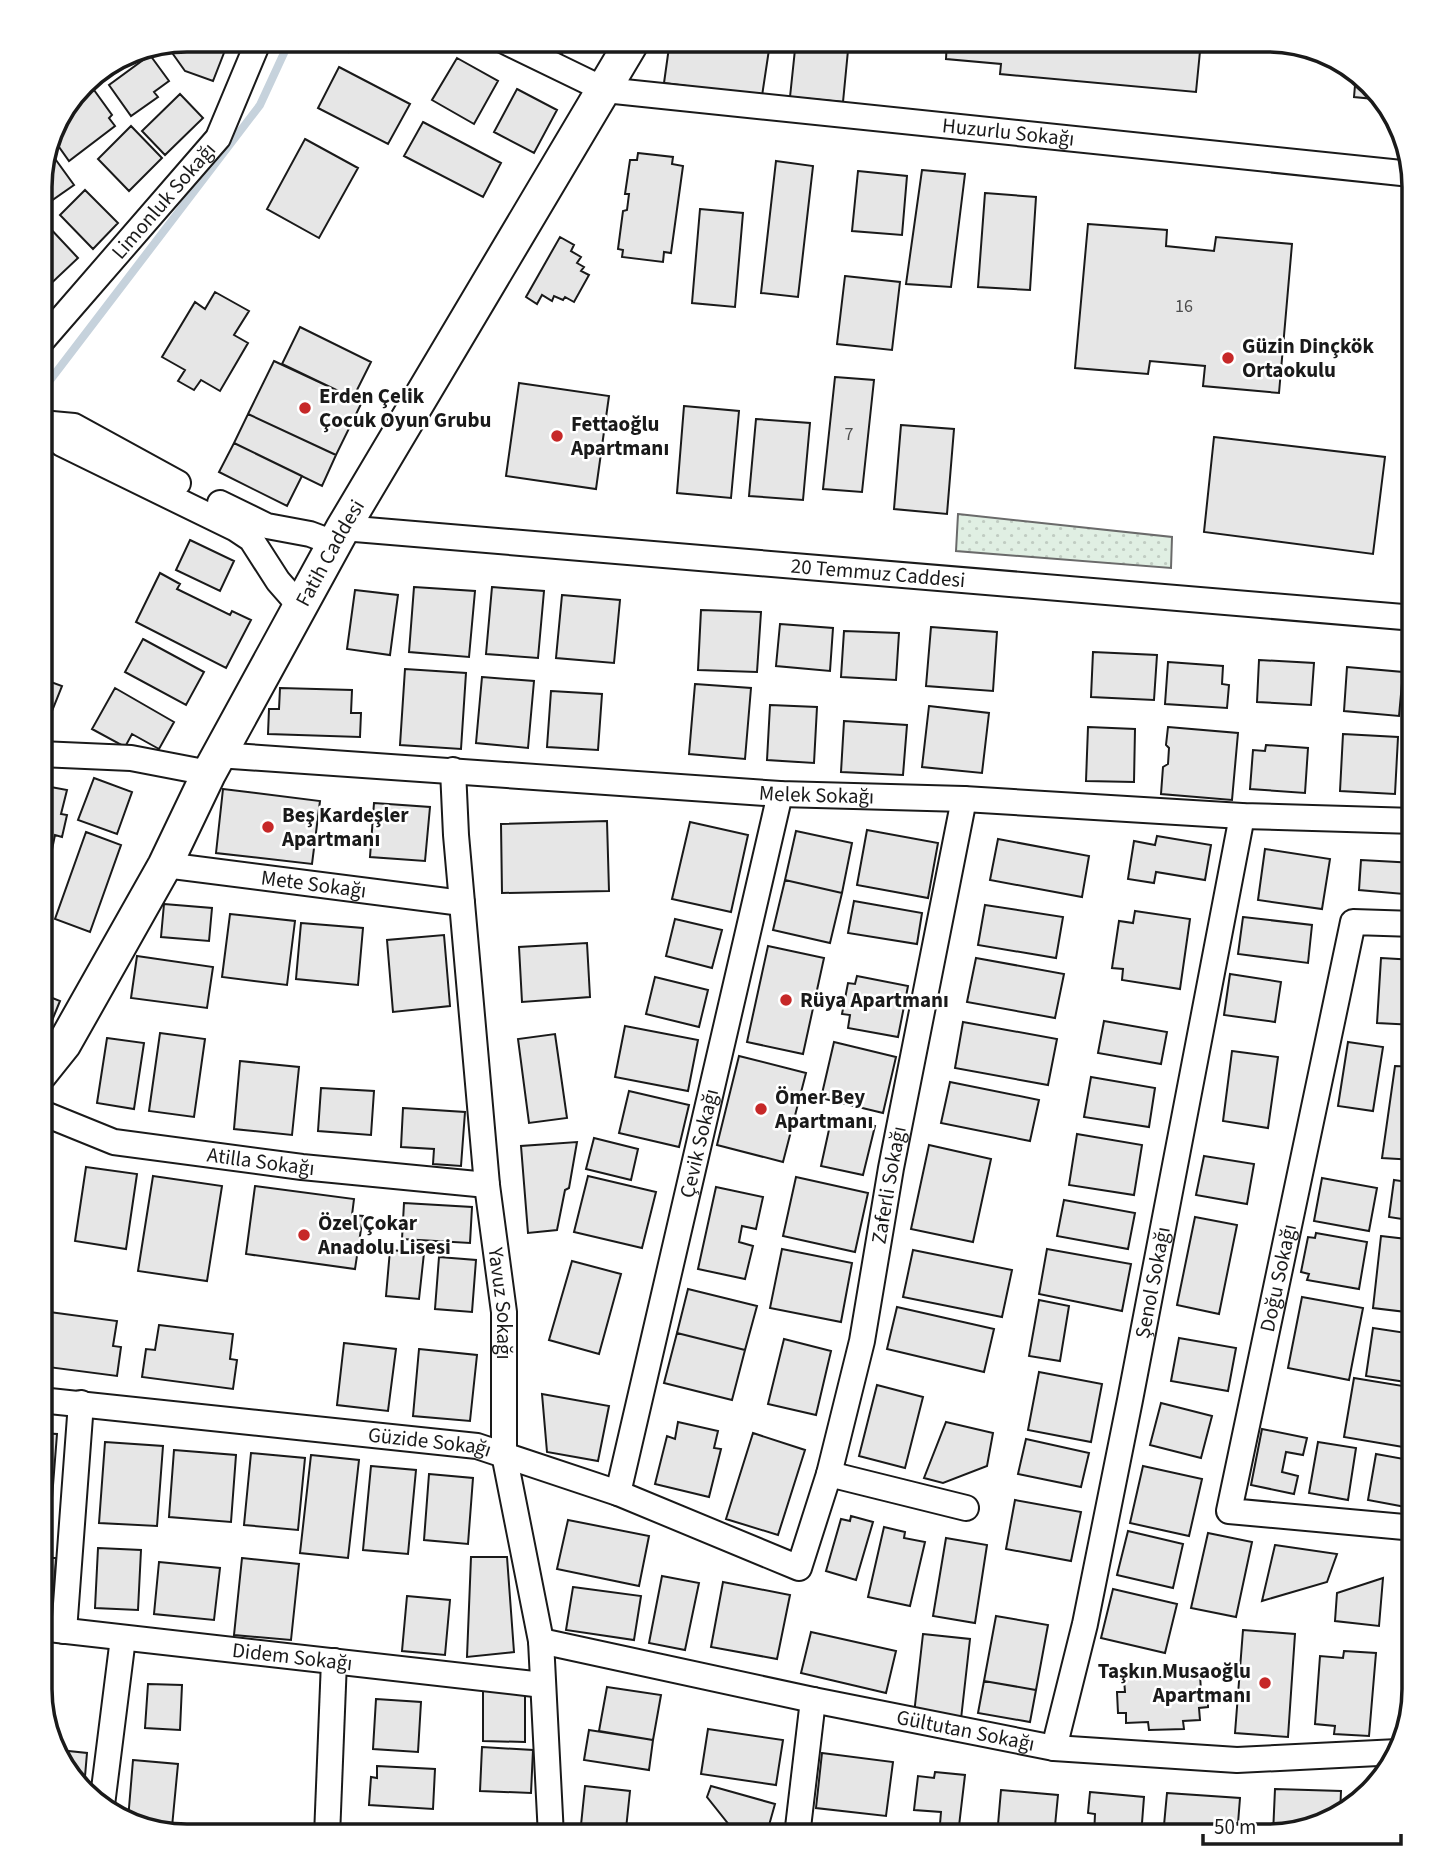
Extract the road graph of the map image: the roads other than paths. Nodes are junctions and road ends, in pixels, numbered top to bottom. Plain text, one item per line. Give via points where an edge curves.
1 (254, 52) edge
2 (528, 52) edge
3 (627, 52) edge
4 (606, 90) junction
5 (1401, 173) edge
6 (53, 328) edge
7 (53, 425) edge
8 (53, 436) edge
9 (339, 536) junction
10 (299, 606) junction
11 (1402, 617) edge
12 (53, 755) edge
13 (213, 764) junction
14 (453, 770) junction
15 (780, 794) junction
16 (964, 799) junction
17 (1242, 816) junction
18 (1402, 821) edge
19 (165, 865) junction
20 (462, 903) junction
21 (1402, 924) edge
22 (52, 1058) edge
23 (52, 1117) edge
24 (488, 1185) junction
25 (52, 1401) edge
26 (81, 1403) junction
27 (504, 1454) junction
28 (829, 1474) junction
29 (618, 1493) junction
30 (966, 1508) dead end
31 (1402, 1527) edge
32 (799, 1568) joint
33 (52, 1629) edge
34 (123, 1638) junction
35 (541, 1641) junction
36 (334, 1661) junction
37 (543, 1685) junction
38 (813, 1700) junction
39 (1054, 1748) junction
40 (1386, 1753) edge
41 (103, 1794) edge
42 (327, 1824) edge
43 (550, 1824) edge
44 (798, 1824) edge

1 - 6 street, Limonluk Sokağı via 218,138
2 - 4 street, Huzurlu Sokağı
3 - 4 main road, Fatih Caddesi
4 - 5 street, Huzurlu Sokağı
4 - 9 main road, Fatih Caddesi
7 - 9 street, 20 Temmuz Caddesi via 74,426 267,526
8 - 10 street via 236,529 251,540
9 - 10 main road, Fatih Caddesi
9 - 11 street, 20 Temmuz Caddesi
10 - 13 main road, Fatih Caddesi
12 - 13 street, Melek Sokağı
13 - 14 street, Melek Sokağı
13 - 19 main road, Fatih Caddesi
14 - 15 street, Melek Sokağı
14 - 20 street, Yavuz Sokağı
15 - 16 street, Melek Sokağı
15 - 29 street, Çevik Sokağı
16 - 17 street, Melek Sokağı
16 - 28 street, Zaferli Sokağı via 862,1341
17 - 18 street, Melek Sokağı
17 - 39 street, Şenol Sokağı via 1130,1401 1085,1624
19 - 20 street, Mete Sokağı
19 - 22 main road, Fatih Caddesi
20 - 24 street, Yavuz Sokağı
21 - 31 street, Doğu Sokağı via 1353,922 1229,1511
23 - 24 street, Atilla Sokağı via 114,1142
24 - 27 street, Yavuz Sokağı via 504,1312
25 - 26 street, Güzide Sokağı
26 - 27 street, Güzide Sokağı via 477,1446
26 - 33 street
27 - 29 street, Güzide Sokağı
27 - 35 street, Yavuz Sokağı
28 - 30 street
28 - 32 street, Zaferli Sokağı
29 - 32 street, Güzide Sokağı
33 - 34 street, Didem Sokağı
34 - 36 street, Didem Sokağı
34 - 41 street
35 - 37 street, Yavuz Sokağı
35 - 38 street, Gültutan Sokağı
36 - 37 street, Didem Sokağı
36 - 42 street
37 - 43 street, Yavuz Sokağı
38 - 39 street, Gültutan Sokağı
38 - 44 street
39 - 40 street, Gültutan Sokağı via 1237,1760

